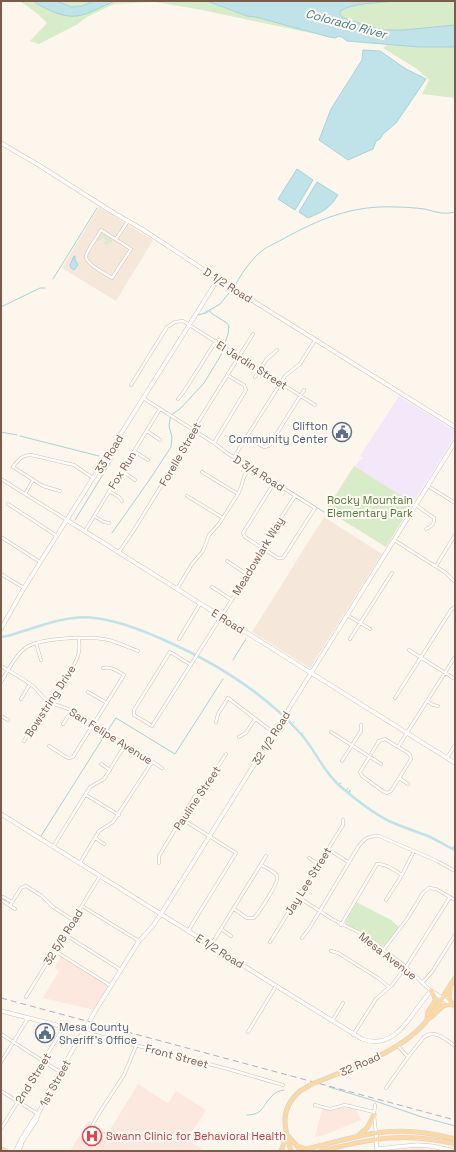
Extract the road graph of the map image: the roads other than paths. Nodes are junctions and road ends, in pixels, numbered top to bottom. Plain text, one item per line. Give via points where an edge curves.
1 (1, 143) edge
2 (128, 221) junction
3 (116, 240) junction
4 (218, 279) junction
5 (189, 325) junction
6 (253, 334) dead end
7 (315, 340) junction
8 (216, 341) junction
9 (278, 350) dead end
10 (239, 356) junction
11 (260, 369) junction
12 (227, 375) junction
13 (255, 377) dead end
14 (281, 382) junction
15 (131, 385) dead end
16 (304, 390) dead end
17 (301, 395) junction
18 (143, 398) junction
19 (178, 399) dead end
20 (315, 405) dead end
21 (160, 409) junction
22 (455, 427) edge
23 (193, 430) junction
24 (147, 431) junction
25 (246, 437) junction
26 (160, 440) dead end
27 (455, 442) edge
28 (214, 443) junction
29 (454, 447) edge
30 (134, 451) junction
31 (234, 457) junction
32 (148, 460) dead end
33 (250, 468) junction
34 (122, 471) junction
35 (202, 472) dead end
36 (94, 478) junction
37 (1, 479) edge
38 (33, 480) junction
39 (135, 480) dead end
40 (274, 483) junction
41 (428, 486) junction
42 (60, 490) dead end
43 (109, 491) junction
44 (25, 494) junction
45 (238, 494) junction
46 (187, 496) dead end
47 (295, 496) junction
48 (122, 501) dead end
49 (455, 503) edge
50 (8, 504) dead end
51 (415, 505) junction
52 (94, 516) junction
53 (223, 518) junction
54 (67, 520) junction
55 (109, 523) dead end
56 (426, 529) dead end
57 (85, 531) junction
58 (455, 535) edge
59 (57, 536) junction
60 (1, 537) edge
61 (394, 540) junction
62 (262, 547) junction
63 (119, 552) junction
64 (228, 561) dead end
65 (41, 562) junction
66 (436, 566) junction
67 (392, 573) dead end
68 (1, 574) edge
69 (248, 575) junction
70 (455, 582) edge
71 (212, 587) dead end
72 (24, 588) junction
73 (177, 589) junction
74 (232, 600) junction
75 (200, 604) junction
76 (455, 607) edge
77 (347, 615) junction
78 (221, 617) junction
79 (360, 623) junction
80 (1, 629) edge
81 (370, 629) dead end
82 (79, 638) junction
83 (179, 639) dead end
84 (350, 639) dead end
85 (36, 643) junction
86 (138, 650) dead end
87 (409, 650) dead end
88 (455, 656) edge
89 (421, 658) junction
90 (41, 660) dead end
91 (191, 665) junction
92 (1, 666) edge
93 (103, 668) dead end
94 (8, 671) junction
95 (445, 672) junction
96 (312, 674) junction
97 (455, 679) edge
98 (1, 682) edge
99 (30, 684) junction
100 (88, 692) dead end
101 (395, 698) dead end
102 (21, 699) dead end
103 (48, 701) junction
104 (427, 701) junction
105 (107, 703) junction
106 (438, 706) dead end
107 (72, 710) junction
108 (1, 716) edge
109 (255, 719) junction
110 (8, 720) dead end
111 (216, 722) dead end
112 (64, 724) dead end
113 (94, 724) junction
114 (361, 725) dead end
115 (331, 732) dead end
116 (274, 733) junction
117 (407, 733) junction
118 (240, 737) dead end
119 (24, 741) dead end
120 (125, 745) junction
121 (352, 745) junction
122 (455, 745) edge
123 (49, 746) dead end
124 (398, 747) junction
125 (226, 754) dead end
126 (370, 756) junction
127 (447, 758) junction
128 (342, 761) dead end
129 (152, 762) junction
130 (455, 763) edge
131 (101, 764) dead end
132 (381, 764) dead end
133 (162, 768) dead end
134 (110, 770) junction
135 (400, 778) junction
136 (408, 784) dead end
137 (86, 795) junction
138 (1, 814) edge
139 (119, 815) junction
140 (182, 819) junction
141 (343, 820) dead end
142 (210, 836) junction
143 (95, 838) junction
144 (104, 844) dead end
145 (53, 847) junction
146 (328, 849) junction
147 (414, 851) junction
148 (266, 856) dead end
149 (309, 858) dead end
150 (348, 862) junction
151 (80, 863) junction
152 (159, 863) dead end
153 (318, 864) junction
154 (261, 865) junction
155 (455, 871) edge
156 (402, 874) junction
157 (100, 876) junction
158 (3, 897) dead end
159 (298, 897) junction
160 (450, 897) junction
161 (1, 900) edge
162 (386, 900) dead end
163 (455, 900) edge
164 (82, 906) junction
165 (15, 908) dead end
166 (234, 909) junction
167 (320, 911) junction
168 (161, 914) junction
169 (73, 920) junction
170 (341, 925) junction
171 (221, 929) junction
172 (188, 931) junction
173 (64, 934) junction
174 (455, 935) edge
175 (232, 936) dead end
176 (302, 938) dead end
177 (139, 941) junction
178 (270, 942) dead end
179 (211, 945) junction
180 (384, 949) junction
181 (55, 951) junction
182 (331, 951) dead end
183 (406, 967) junction
184 (121, 970) junction
185 (455, 978) edge
186 (422, 983) junction
187 (111, 986) junction
188 (276, 986) junction
189 (389, 987) junction
190 (450, 987) junction
191 (431, 991) junction
192 (26, 997) dead end
193 (442, 998) junction
194 (343, 1003) dead end
195 (454, 1006) edge
196 (1, 1010) edge
197 (28, 1018) junction
198 (427, 1020) junction
199 (332, 1021) junction
200 (64, 1027) junction
201 (84, 1032) junction
202 (248, 1032) dead end
203 (1, 1034) edge
204 (353, 1035) junction
205 (14, 1043) junction
206 (136, 1046) junction
207 (398, 1046) junction
208 (455, 1046) edge
209 (408, 1057) junction
210 (1, 1062) edge
211 (43, 1062) junction
212 (60, 1072) junction
213 (284, 1085) dead end
214 (386, 1088) dead end
215 (1, 1091) edge
216 (18, 1102) junction
217 (315, 1105) dead end
218 (375, 1105) dead end
219 (38, 1114) junction
220 (374, 1114) junction
221 (92, 1126) dead end
222 (1, 1129) edge
223 (376, 1133) junction
224 (286, 1134) junction
225 (350, 1138) junction
226 (376, 1139) junction
227 (455, 1139) edge
228 (455, 1144) edge
229 (306, 1149) junction
230 (1, 1150) edge
231 (377, 1150) edge
232 (6, 1151) edge
233 (18, 1151) edge
234 (281, 1151) edge
235 (291, 1151) edge
236 (298, 1151) edge
237 (321, 1151) edge
238 (455, 1151) edge

1 - 2 street, D 1/2 Road
2 - 3 street
2 - 4 street, D 1/2 Road
3 - 3 street via 101,230 86,256 88,263 112,278 131,248
4 - 5 street, 33 Road
4 - 7 street, D 1/2 Road
5 - 8 street, El Jardin Street
5 - 15 street via 180,321 169,325
5 - 18 street, 33 Road
6 - 10 street, Forelle Street
7 - 14 street via 300,364
7 - 22 street, D 1/2 Road
8 - 10 street, El Jardin Street
8 - 19 street
9 - 11 street via 268,357
10 - 11 street, El Jardin Street
10 - 12 street, Forelle Street
11 - 13 street
11 - 14 street, El Jardin Street
12 - 23 street, Forelle Street
12 - 28 street via 246,390
14 - 17 street, El Jardin Street
14 - 25 street
16 - 17 street
17 - 20 street, El Jardin Street
17 - 25 street via 270,446 264,447
18 - 21 street, D 3/4 Road
18 - 36 street, 33 Road
21 - 23 street, D 3/4 Road
21 - 24 street, Fox Run
23 - 28 street, D 3/4 Road
23 - 63 street, Forelle Street via 179,457
24 - 26 street
24 - 30 street, Fox Run
25 - 31 street
27 - 29 street, 32 1/2 Road
28 - 31 street, D 3/4 Road
29 - 41 street, 32 1/2 Road
30 - 32 street
30 - 34 street, Fox Run
31 - 33 street, D 3/4 Road
33 - 40 street, D 3/4 Road
33 - 45 street
34 - 39 street
34 - 43 street, Fox Run
35 - 45 street
36 - 38 street via 74,465 26,455 13,467
36 - 54 street, 33 Road
37 - 44 street, E Road
38 - 42 street via 43,486
38 - 44 street
40 - 47 street, D 3/4 Road
40 - 62 street via 243,533 245,537
41 - 49 street
41 - 51 street, 32 1/2 Road
43 - 48 street
43 - 52 street, Fox Run
44 - 54 street, E Road
45 - 53 street
46 - 53 street
47 - 62 street, Meadowlark Way
47 - 62 street, D 3/4 Road via 315,508 283,558 278,558
50 - 59 street
51 - 56 street via 434,518 431,527
51 - 61 street, 32 1/2 Road
52 - 55 street
52 - 57 street, Fox Run
53 - 73 street via 209,535 202,551
54 - 57 street, E Road
54 - 59 street, 33 Road
57 - 63 street, E Road
58 - 66 street
59 - 65 street, 33 Road
60 - 65 street
61 - 66 street
61 - 77 street, 32 1/2 Road
62 - 69 street, Meadowlark Way
63 - 73 street, E Road
64 - 69 street
65 - 72 street, 33 Road
66 - 70 street
67 - 79 street
68 - 72 street
69 - 74 street, Meadowlark Way
71 - 74 street
72 - 80 street, 33 Road
73 - 75 street, E Road
74 - 78 street, Meadowlark Way
75 - 78 street, E Road
75 - 83 street
76 - 89 street
77 - 79 street
77 - 96 street, 32 1/2 Road
78 - 91 street, Meadowlark Way
78 - 96 street, E Road
79 - 81 street
79 - 84 street
82 - 85 street
82 - 86 street via 107,640
82 - 103 street, Bowstring Drive via 76,660
85 - 90 street
85 - 94 street via 20,652
87 - 89 street
88 - 95 street
89 - 95 street
89 - 101 street
91 - 91 street, Meadowlark Way via 152,726 134,715 134,710 170,652
92 - 94 street, San Felipe Avenue
93 - 105 street via 107,667 124,675
94 - 98 street
94 - 99 street, San Felipe Avenue
95 - 97 street
95 - 104 street
96 - 116 street, 32 1/2 Road
96 - 117 street, E Road
99 - 102 street
99 - 103 street, San Felipe Avenue
100 - 105 street
103 - 107 street, San Felipe Avenue
103 - 119 street, Bowstring Drive
104 - 106 street
104 - 117 street
105 - 113 street
107 - 112 street
107 - 113 street, San Felipe Avenue
108 - 110 street
109 - 111 street via 228,698
109 - 116 street
109 - 118 street via 246,734
113 - 120 street, San Felipe Avenue
113 - 123 street via 71,758
114 - 121 street via 361,732
115 - 121 street
116 - 142 street, 32 1/2 Road
117 - 124 street
117 - 127 street, E Road
120 - 129 street, San Felipe Avenue
120 - 134 street
121 - 126 street
121 - 128 street
122 - 127 street
124 - 126 street via 382,739
124 - 135 street via 411,757
125 - 140 street, Pauline Street via 207,784 195,796
126 - 132 street
126 - 135 street via 360,772 362,776 387,793
127 - 130 street, E Road
129 - 133 street, San Felipe Avenue
129 - 139 street
131 - 134 street
134 - 137 street
135 - 136 street
137 - 139 street
137 - 145 street
138 - 145 street, E 1/2 Road
139 - 143 street via 99,831
140 - 142 street
140 - 152 street, Pauline Street via 159,856
141 - 146 street, Jay Lee Street
142 - 168 street, 32 1/2 Road
142 - 172 street via 236,853
143 - 144 street
143 - 151 street
145 - 151 street, E 1/2 Road
146 - 150 street
146 - 153 street, Jay Lee Street
147 - 150 street via 379,836 372,836 363,840
147 - 155 street
147 - 156 street
148 - 154 street
149 - 153 street
150 - 167 street
151 - 157 street, E 1/2 Road
153 - 159 street, Jay Lee Street
154 - 166 street
154 - 166 street via 275,873 278,881 254,918 247,918
156 - 162 street
156 - 170 street via 380,863 377,864
157 - 164 street, 32 5/8 Road
157 - 168 street, E 1/2 Road
158 - 169 street via 11,903 21,888 28,887
159 - 167 street, Mesa Avenue
159 - 178 street, Jay Lee Street
160 - 163 street
160 - 180 street via 432,888 425,891 408,919
160 - 183 street
161 - 165 street
164 - 169 street, 32 5/8 Road
164 - 177 street
166 - 171 street
167 - 170 street, Mesa Avenue
167 - 176 street
168 - 172 street, E 1/2 Road
168 - 177 street, 32 1/2 Road
169 - 173 street, 32 5/8 Road
170 - 180 street, Mesa Avenue via 360,933
171 - 175 street
171 - 179 street
172 - 179 street, E 1/2 Road
173 - 181 street, 32 5/8 Road
173 - 184 street
174 - 186 street via 432,972
177 - 184 street, 32 1/2 Road
179 - 188 street, E 1/2 Road
180 - 183 street, Mesa Avenue
181 - 187 street
181 - 192 street, 32 5/8 Road
182 - 189 street
183 - 186 street, Mesa Avenue
183 - 189 street
184 - 187 street, 32 1/2 Road
185 - 190 main road, 32 Road
186 - 191 street, Mesa Avenue
187 - 201 street, 32 1/2 Road
188 - 199 street, E 1/2 Road
188 - 202 street
189 - 204 street via 372,1004
190 - 193 main road, 32 Road
190 - 195 main road via 449,999
191 - 193 street, Mesa Avenue
191 - 198 main road via 436,999
191 - 204 street, E 1/2 Road via 405,1026 388,1038 370,1042
193 - 195 street, Mesa Avenue
193 - 198 main road, 32 Road
194 - 199 street
195 - 198 main road via 444,1005
196 - 197 street, Front Street
197 - 200 street, Front Street
197 - 205 street
198 - 207 main road, 32 Road
199 - 204 street, E 1/2 Road
200 - 201 street, Front Street
200 - 211 street, 2nd Street
201 - 206 street, Front Street
201 - 212 street, 1st Street
203 - 205 street
205 - 210 street
205 - 211 street
206 - 213 street, Front Street
206 - 221 street via 124,1075
207 - 209 street
207 - 224 main road, 32 Road, bridge via 300,1091 287,1110
208 - 209 street via 431,1033 424,1037
209 - 214 street
211 - 212 street
211 - 216 street, 2nd Street
212 - 219 street, 1st Street
215 - 216 street
216 - 219 street
216 - 222 street, 2nd Street
217 - 220 street via 330,1109 346,1105
218 - 220 street
219 - 233 street, 1st Street
220 - 223 street
220 - 225 main road via 366,1130
223 - 225 main road
223 - 226 street
223 - 227 main road via 420,1132
224 - 229 main road via 297,1146
224 - 234 main road
224 - 235 main road, 32 Road
225 - 229 main road
226 - 228 main road via 421,1138
226 - 231 street
226 - 237 main road
229 - 236 main road
230 - 232 main road
231 - 238 street via 417,1145

